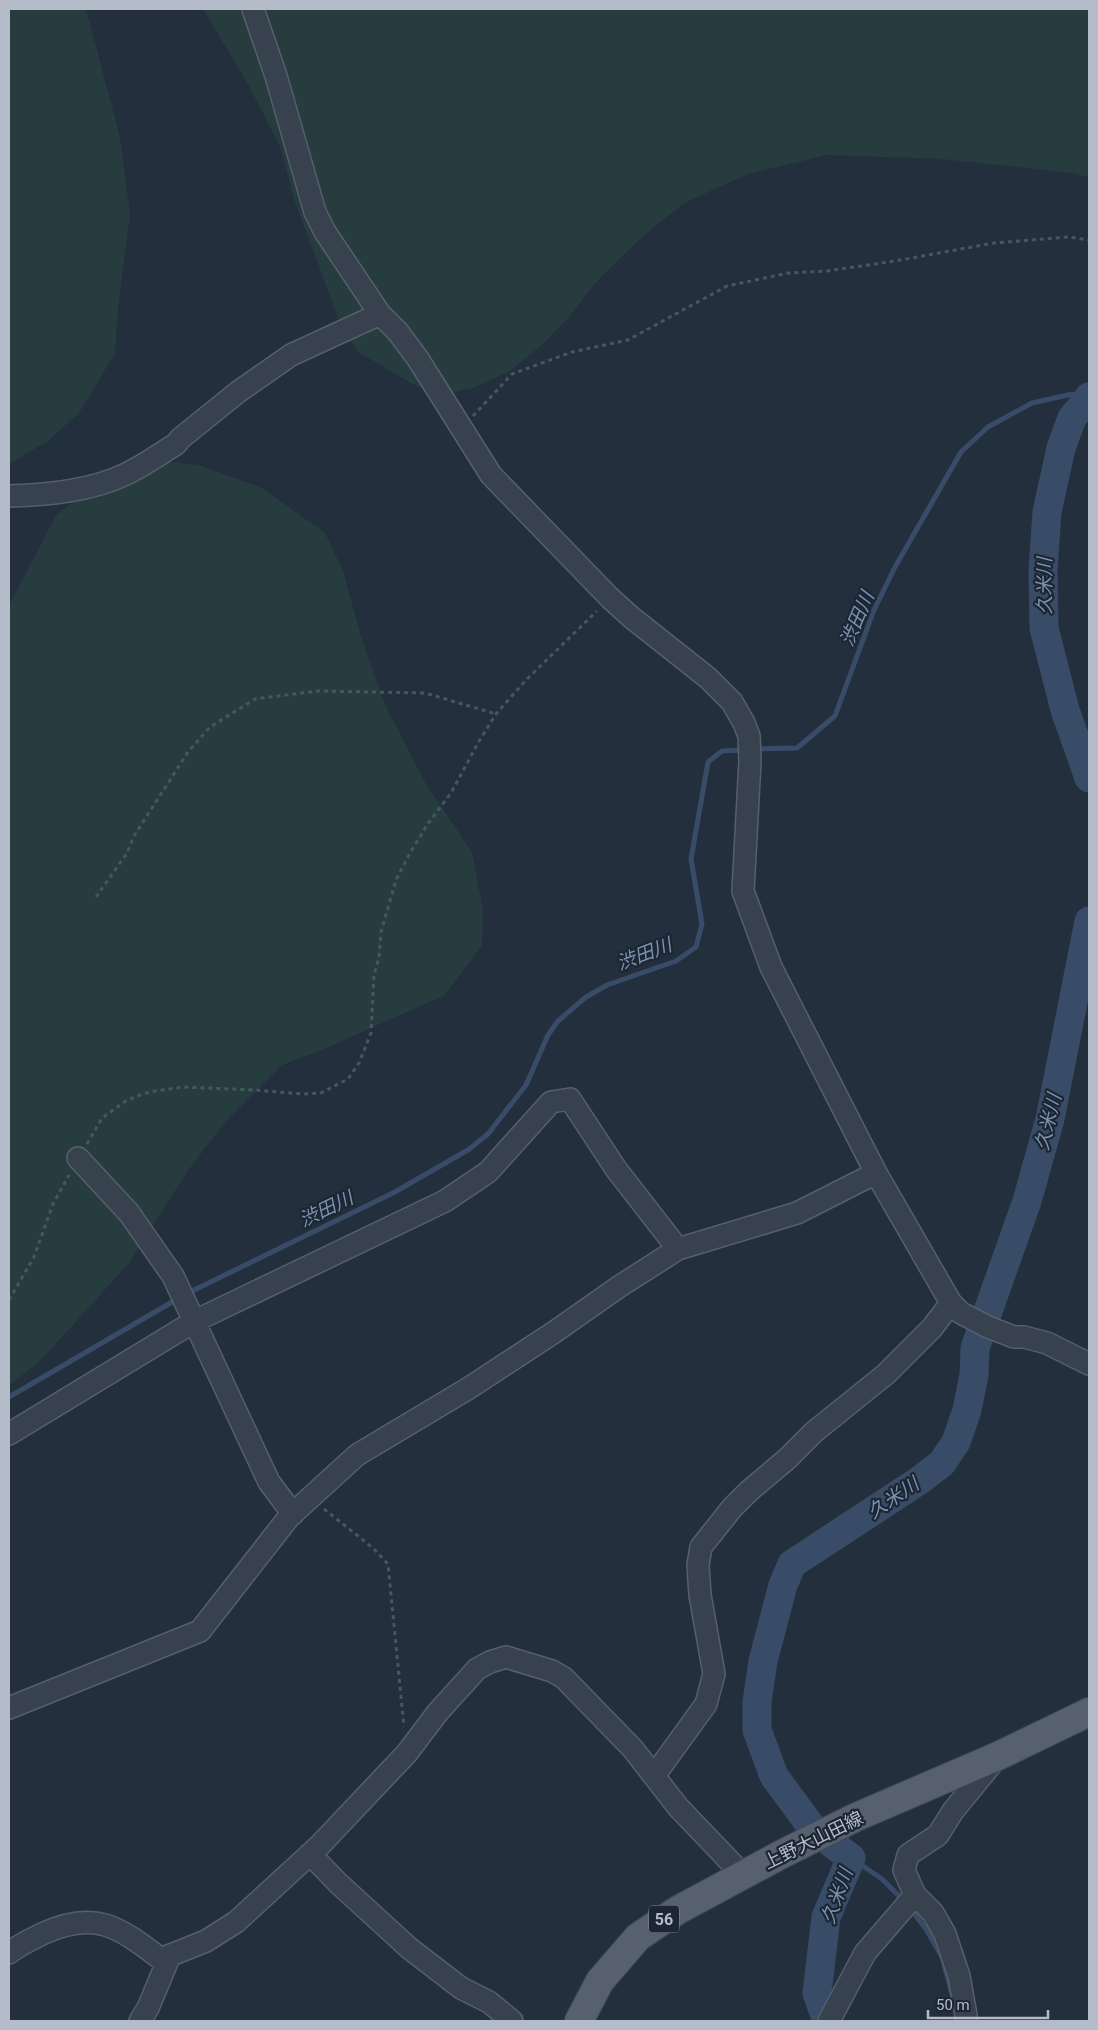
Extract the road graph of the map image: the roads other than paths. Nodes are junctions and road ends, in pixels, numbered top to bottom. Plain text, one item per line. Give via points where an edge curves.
1 (253, 9) edge
2 (380, 314) junction
3 (9, 496) edge
4 (78, 1158) road end
5 (876, 1173) junction
6 (678, 1249) junction
7 (956, 1308) junction
8 (193, 1316) junction
9 (1089, 1364) edge
10 (9, 1434) edge
11 (293, 1514) junction
12 (9, 1708) edge
13 (1089, 1712) edge
14 (998, 1756) junction
15 (654, 1776) junction
16 (310, 1854) junction
17 (743, 1875) junction
18 (915, 1895) junction
19 (9, 1953) edge
20 (170, 1955) junction
21 (831, 2018) edge
22 (504, 2019) edge
23 (140, 2021) edge
24 (579, 2021) edge
25 (967, 2021) edge

1 - 2 street via 315,212
2 - 3 street via 291,355 238,392 176,444 126,474 95,486 49,494
2 - 5 street via 418,359 491,475 610,598 708,678 732,702 749,736 743,891 770,967
4 - 8 street via 129,1213 174,1276
5 - 6 street via 797,1213
5 - 7 street
6 - 8 street via 616,1169 570,1098 551,1102 488,1172 445,1200
6 - 11 street via 476,1383 356,1455
7 - 9 street via 988,1327 1047,1344
7 - 15 street via 886,1374 814,1432 744,1496 701,1547 698,1565 700,1595 714,1674 706,1704
8 - 10 street
8 - 11 street via 269,1482
11 - 12 street via 200,1631
13 - 14 main road, 上野大山田線 / 56
14 - 17 main road, 上野大山田線 / 56 via 854,1818
14 - 18 street via 953,1811 938,1835 908,1855 904,1870
15 - 16 street via 633,1749 564,1678 506,1657 477,1670 438,1712 407,1753
15 - 17 street via 678,1807
16 - 20 street via 236,1922 206,1941
16 - 22 street via 409,1948 461,1988 488,2002
17 - 24 main road, 上野大山田線 / 56 via 678,1910 638,1937 600,1980
18 - 21 street via 865,1953
18 - 25 street via 933,1913 944,1934 959,1976
19 - 20 street via 17,1946 61,1926 82,1922 126,1932 162,1959
20 - 23 street

